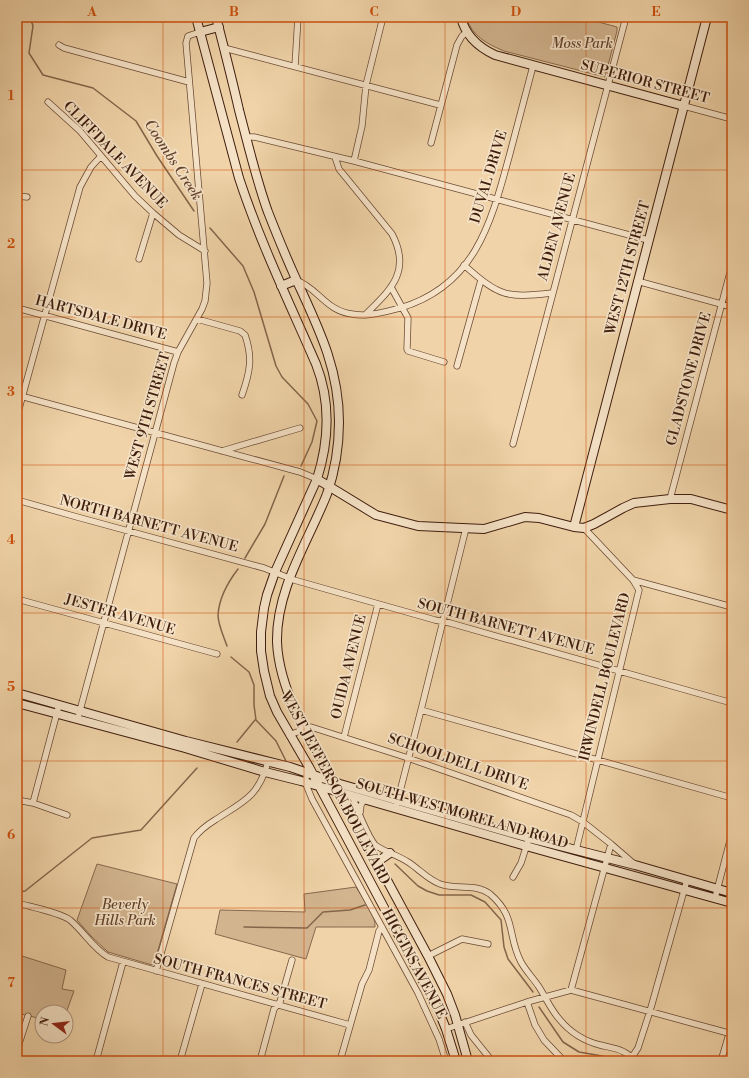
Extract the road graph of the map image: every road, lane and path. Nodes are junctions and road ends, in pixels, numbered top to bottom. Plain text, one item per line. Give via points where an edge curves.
1 (196, 17) edge
2 (216, 17) edge
3 (298, 17) edge
4 (383, 17) edge
5 (461, 17) edge
6 (626, 17) edge
7 (707, 17) edge
8 (219, 27) junction
9 (200, 32) junction
10 (467, 32) junction
11 (58, 45) dead end
12 (224, 48) junction
13 (295, 66) junction
14 (533, 66) junction
15 (189, 82) junction
16 (366, 85) junction
17 (608, 85) junction
18 (48, 102) dead end
19 (440, 105) junction
20 (684, 106) junction
21 (17, 117) edge
22 (732, 119) edge
23 (17, 125) edge
24 (246, 137) junction
25 (431, 143) dead end
26 (102, 156) junction
27 (335, 157) junction
28 (354, 162) junction
29 (17, 196) edge
30 (27, 197) dead end
31 (497, 200) junction
32 (153, 213) junction
33 (572, 219) junction
34 (648, 240) junction
35 (205, 251) junction
36 (139, 259) dead end
37 (464, 265) junction
38 (732, 265) edge
39 (296, 280) junction
40 (481, 280) junction
41 (637, 281) junction
42 (281, 286) junction
43 (391, 287) junction
44 (552, 293) junction
45 (722, 304) junction
46 (402, 307) junction
47 (732, 307) edge
48 (17, 308) edge
49 (44, 315) junction
50 (364, 315) junction
51 (197, 319) junction
52 (178, 352) junction
53 (444, 362) dead end
54 (457, 366) dead end
55 (20, 395) edge
56 (242, 395) dead end
57 (17, 416) edge
58 (300, 428) dead end
59 (155, 433) junction
60 (513, 444) dead end
61 (222, 451) junction
62 (317, 479) junction
63 (329, 487) junction
64 (670, 499) junction
65 (17, 500) edge
66 (732, 510) edge
67 (574, 527) junction
68 (466, 528) junction
69 (584, 528) junction
70 (128, 531) junction
71 (275, 572) junction
72 (290, 578) junction
73 (633, 580) junction
74 (17, 599) edge
75 (378, 604) junction
76 (732, 607) edge
77 (443, 622) junction
78 (104, 623) junction
79 (217, 654) dead end
80 (619, 671) junction
81 (17, 693) edge
82 (17, 703) edge
83 (732, 703) edge
84 (58, 709) junction
85 (421, 710) junction
86 (79, 715) junction
87 (305, 728) junction
88 (290, 735) junction
89 (344, 737) junction
90 (185, 744) junction
91 (300, 751) junction
92 (409, 758) junction
93 (597, 760) junction
94 (268, 762) junction
95 (290, 767) junction
96 (265, 772) junction
97 (308, 777) junction
98 (333, 782) junction
99 (318, 786) junction
100 (338, 792) junction
101 (353, 796) junction
102 (732, 798) edge
103 (17, 800) edge
104 (364, 800) junction
105 (397, 800) junction
106 (33, 803) junction
107 (395, 809) junction
108 (360, 814) junction
109 (67, 815) dead end
110 (583, 822) junction
111 (732, 833) edge
112 (527, 842) junction
113 (611, 844) junction
114 (576, 850) junction
115 (390, 853) junction
116 (607, 858) junction
117 (377, 862) junction
118 (635, 865) junction
119 (604, 868) junction
120 (513, 878) dead end
121 (687, 880) junction
122 (684, 889) junction
123 (718, 889) junction
124 (732, 893) edge
125 (715, 898) junction
126 (17, 903) edge
127 (732, 903) edge
128 (382, 927) junction
129 (488, 944) dead end
130 (428, 956) junction
131 (292, 960) dead end
132 (123, 962) junction
133 (156, 971) junction
134 (202, 984) junction
135 (571, 990) junction
136 (544, 997) junction
137 (527, 1002) junction
138 (277, 1005) junction
139 (650, 1011) junction
140 (28, 1016) dead end
141 (461, 1023) junction
142 (732, 1024) edge
143 (350, 1025) junction
144 (446, 1029) junction
145 (731, 1034) edge
146 (17, 1050) edge
147 (633, 1059) edge
148 (96, 1061) edge
149 (180, 1061) edge
150 (260, 1061) edge
151 (340, 1061) edge
152 (446, 1061) edge
153 (456, 1061) edge
154 (468, 1061) edge
155 (492, 1061) edge
156 (564, 1061) edge
157 (722, 1061) edge

1 - 9 main road, WEST JEFFERSON BOULEVARD
2 - 8 main road, WEST JEFFERSON BOULEVARD
3 - 13 street
4 - 16 street
5 - 10 main road
6 - 17 street, ALDEN AVENUE
7 - 20 main road, WEST 12TH STREET
8 - 9 main road
8 - 12 main road, WEST JEFFERSON BOULEVARD
9 - 15 street, WEST 9TH STREET via 188,36 186,40
9 - 42 main road, WEST JEFFERSON BOULEVARD via 239,178
10 - 14 main road, SUPERIOR STREET via 476,43 489,52
10 - 19 street via 456,45
11 - 15 street
12 - 13 street
12 - 24 main road, WEST JEFFERSON BOULEVARD
13 - 16 street
14 - 17 main road, SUPERIOR STREET
14 - 31 street, DUVAL DRIVE
15 - 35 street, WEST 9TH STREET
16 - 19 street
16 - 28 street via 362,126
17 - 20 main road, SUPERIOR STREET
17 - 33 street, ALDEN AVENUE
18 - 26 street, CLIFFDALE AVENUE via 80,131
19 - 25 street
20 - 22 street, SUPERIOR STREET
20 - 34 main road, WEST 12TH STREET
21 - 23 street
24 - 27 street
24 - 39 main road, WEST JEFFERSON BOULEVARD via 264,200
26 - 32 street, CLIFFDALE AVENUE via 135,196
26 - 49 street via 91,167 80,187
27 - 28 street
27 - 43 street via 340,169 397,243 400,257 398,274
28 - 31 street
29 - 30 street
31 - 33 street
31 - 37 street, DUVAL DRIVE via 483,237
32 - 35 street, CLIFFDALE AVENUE
32 - 36 street
33 - 34 street
33 - 44 street, ALDEN AVENUE
34 - 41 main road, WEST 12TH STREET
35 - 51 street, WEST 9TH STREET via 207,292
37 - 40 street
37 - 46 street, DUVAL DRIVE via 446,284 433,293
38 - 45 street, GLADSTONE DRIVE
39 - 42 main road
39 - 50 street, DUVAL DRIVE via 305,283 321,299 339,311
39 - 63 main road, WEST JEFFERSON BOULEVARD via 331,360 337,390 338,447
40 - 44 street via 495,290 510,295
40 - 54 street
41 - 45 street
41 - 67 main road, WEST 12TH STREET
42 - 62 main road, WEST JEFFERSON BOULEVARD via 316,364 324,392 327,414 326,445
43 - 46 street
43 - 50 street
44 - 60 street, ALDEN AVENUE
45 - 47 street
45 - 64 street, GLADSTONE DRIVE
46 - 50 street, DUVAL DRIVE
46 - 53 street via 408,318 408,351
48 - 49 street, HARTSDALE DRIVE
49 - 52 street, HARTSDALE DRIVE
49 - 55 street
51 - 52 street, WEST 9TH STREET
51 - 56 street via 240,331 245,335 250,366
52 - 59 street, WEST 9TH STREET
55 - 57 street
55 - 59 street
58 - 61 street
59 - 61 street
59 - 70 street, WEST 9TH STREET
61 - 62 street
62 - 63 main road
62 - 71 main road, WEST JEFFERSON BOULEVARD
63 - 68 main road via 382,517 413,526
63 - 72 main road, WEST JEFFERSON BOULEVARD
64 - 66 main road via 691,499
64 - 69 main road via 634,503
65 - 70 street, NORTH BARNETT AVENUE
67 - 68 main road via 525,517 488,528
67 - 69 main road
68 - 77 street
69 - 73 street, IRWINDELL BOULEVARD
70 - 71 street, NORTH BARNETT AVENUE
70 - 78 street, WEST 9TH STREET
71 - 72 street, SOUTH BARNETT AVENUE
71 - 88 main road, WEST JEFFERSON BOULEVARD via 263,614 262,659 270,696
72 - 75 street, SOUTH BARNETT AVENUE
72 - 87 main road, WEST JEFFERSON BOULEVARD via 279,613 278,658 284,685
73 - 76 street
73 - 80 street, IRWINDELL BOULEVARD via 639,594
74 - 78 street, JESTER AVENUE
75 - 77 street, SOUTH BARNETT AVENUE
75 - 89 street, OUIDA AVENUE
77 - 80 street, SOUTH BARNETT AVENUE
77 - 85 street
78 - 79 street, JESTER AVENUE
78 - 86 street, WEST 9TH STREET
80 - 83 street, SOUTH BARNETT AVENUE
80 - 93 street, IRWINDELL BOULEVARD
81 - 84 main road
82 - 84 main road
84 - 86 main road
84 - 106 street
85 - 92 street
85 - 93 street
86 - 90 main road
87 - 88 street
87 - 89 street, SCHOOLDELL DRIVE via 311,726
87 - 98 main road, WEST JEFFERSON BOULEVARD
88 - 91 main road, WEST JEFFERSON BOULEVARD
89 - 92 street, SCHOOLDELL DRIVE
90 - 94 main road, SOUTH WESTMORELAND ROAD
90 - 96 main road, SOUTH WESTMORELAND ROAD
91 - 95 main road via 299,761
91 - 97 main road, WEST JEFFERSON BOULEVARD
92 - 105 street
92 - 110 street, SCHOOLDELL DRIVE via 559,809
93 - 102 street
93 - 110 street, IRWINDELL BOULEVARD
94 - 95 main road, SOUTH WESTMORELAND ROAD
94 - 96 street
95 - 97 main road, SOUTH WESTMORELAND ROAD
96 - 97 main road, SOUTH WESTMORELAND ROAD
96 - 133 street via 252,795 204,827 194,838
97 - 98 main road, SOUTH WESTMORELAND ROAD
97 - 99 main road, WEST JEFFERSON BOULEVARD
97 - 128 street, HIGGINS AVENUE via 325,823
98 - 100 main road, WEST JEFFERSON BOULEVARD
98 - 105 main road, SOUTH WESTMORELAND ROAD
99 - 100 main road, SOUTH WESTMORELAND ROAD
99 - 144 main road, WEST JEFFERSON BOULEVARD via 432,997
100 - 101 main road, SOUTH WESTMORELAND ROAD
100 - 117 main road, WEST JEFFERSON BOULEVARD
101 - 104 main road, SOUTH WESTMORELAND ROAD
101 - 108 street
103 - 106 street
104 - 107 main road, SOUTH WESTMORELAND ROAD
104 - 108 street
105 - 107 street
105 - 112 main road, SOUTH WESTMORELAND ROAD
106 - 109 street
107 - 112 main road, SOUTH WESTMORELAND ROAD
108 - 115 street via 371,840 380,849
110 - 113 street, SCHOOLDELL DRIVE
110 - 114 street, IRWINDELL BOULEVARD
111 - 123 street
112 - 114 main road, SOUTH WESTMORELAND ROAD
112 - 119 main road, SOUTH WESTMORELAND ROAD
112 - 120 street via 521,863
113 - 116 street
113 - 118 street, SCHOOLDELL DRIVE
114 - 116 main road, SOUTH WESTMORELAND ROAD
115 - 117 main road
115 - 136 street via 441,884 475,888 491,895 505,910 520,962
116 - 118 main road, SOUTH WESTMORELAND ROAD
116 - 119 street
117 - 130 main road, WEST JEFFERSON BOULEVARD
118 - 121 main road, SOUTH WESTMORELAND ROAD
119 - 122 main road, SOUTH WESTMORELAND ROAD
119 - 135 street
121 - 122 street
121 - 123 main road, SOUTH WESTMORELAND ROAD
122 - 125 main road, SOUTH WESTMORELAND ROAD
122 - 139 street
123 - 124 main road, SOUTH WESTMORELAND ROAD
123 - 125 street
125 - 127 main road, SOUTH WESTMORELAND ROAD
126 - 132 street, SOUTH FRANCES STREET via 65,917 103,954
128 - 143 street
128 - 152 street, HIGGINS AVENUE via 429,1015
129 - 130 street via 462,939
130 - 141 main road, WEST JEFFERSON BOULEVARD
131 - 138 street
132 - 133 street, SOUTH FRANCES STREET
132 - 148 street
133 - 134 street, SOUTH FRANCES STREET
134 - 138 street, SOUTH FRANCES STREET
134 - 149 street
135 - 136 street
135 - 139 street
136 - 137 street
136 - 147 street via 559,1020 572,1033 593,1044 624,1052
137 - 141 street
137 - 156 street via 535,1025 544,1040
138 - 143 street, SOUTH FRANCES STREET
138 - 150 street
139 - 145 street
139 - 147 street
140 - 146 street
141 - 144 street
141 - 154 main road, WEST JEFFERSON BOULEVARD
141 - 155 street
142 - 145 street
143 - 151 street
144 - 153 main road, WEST JEFFERSON BOULEVARD
145 - 157 street

